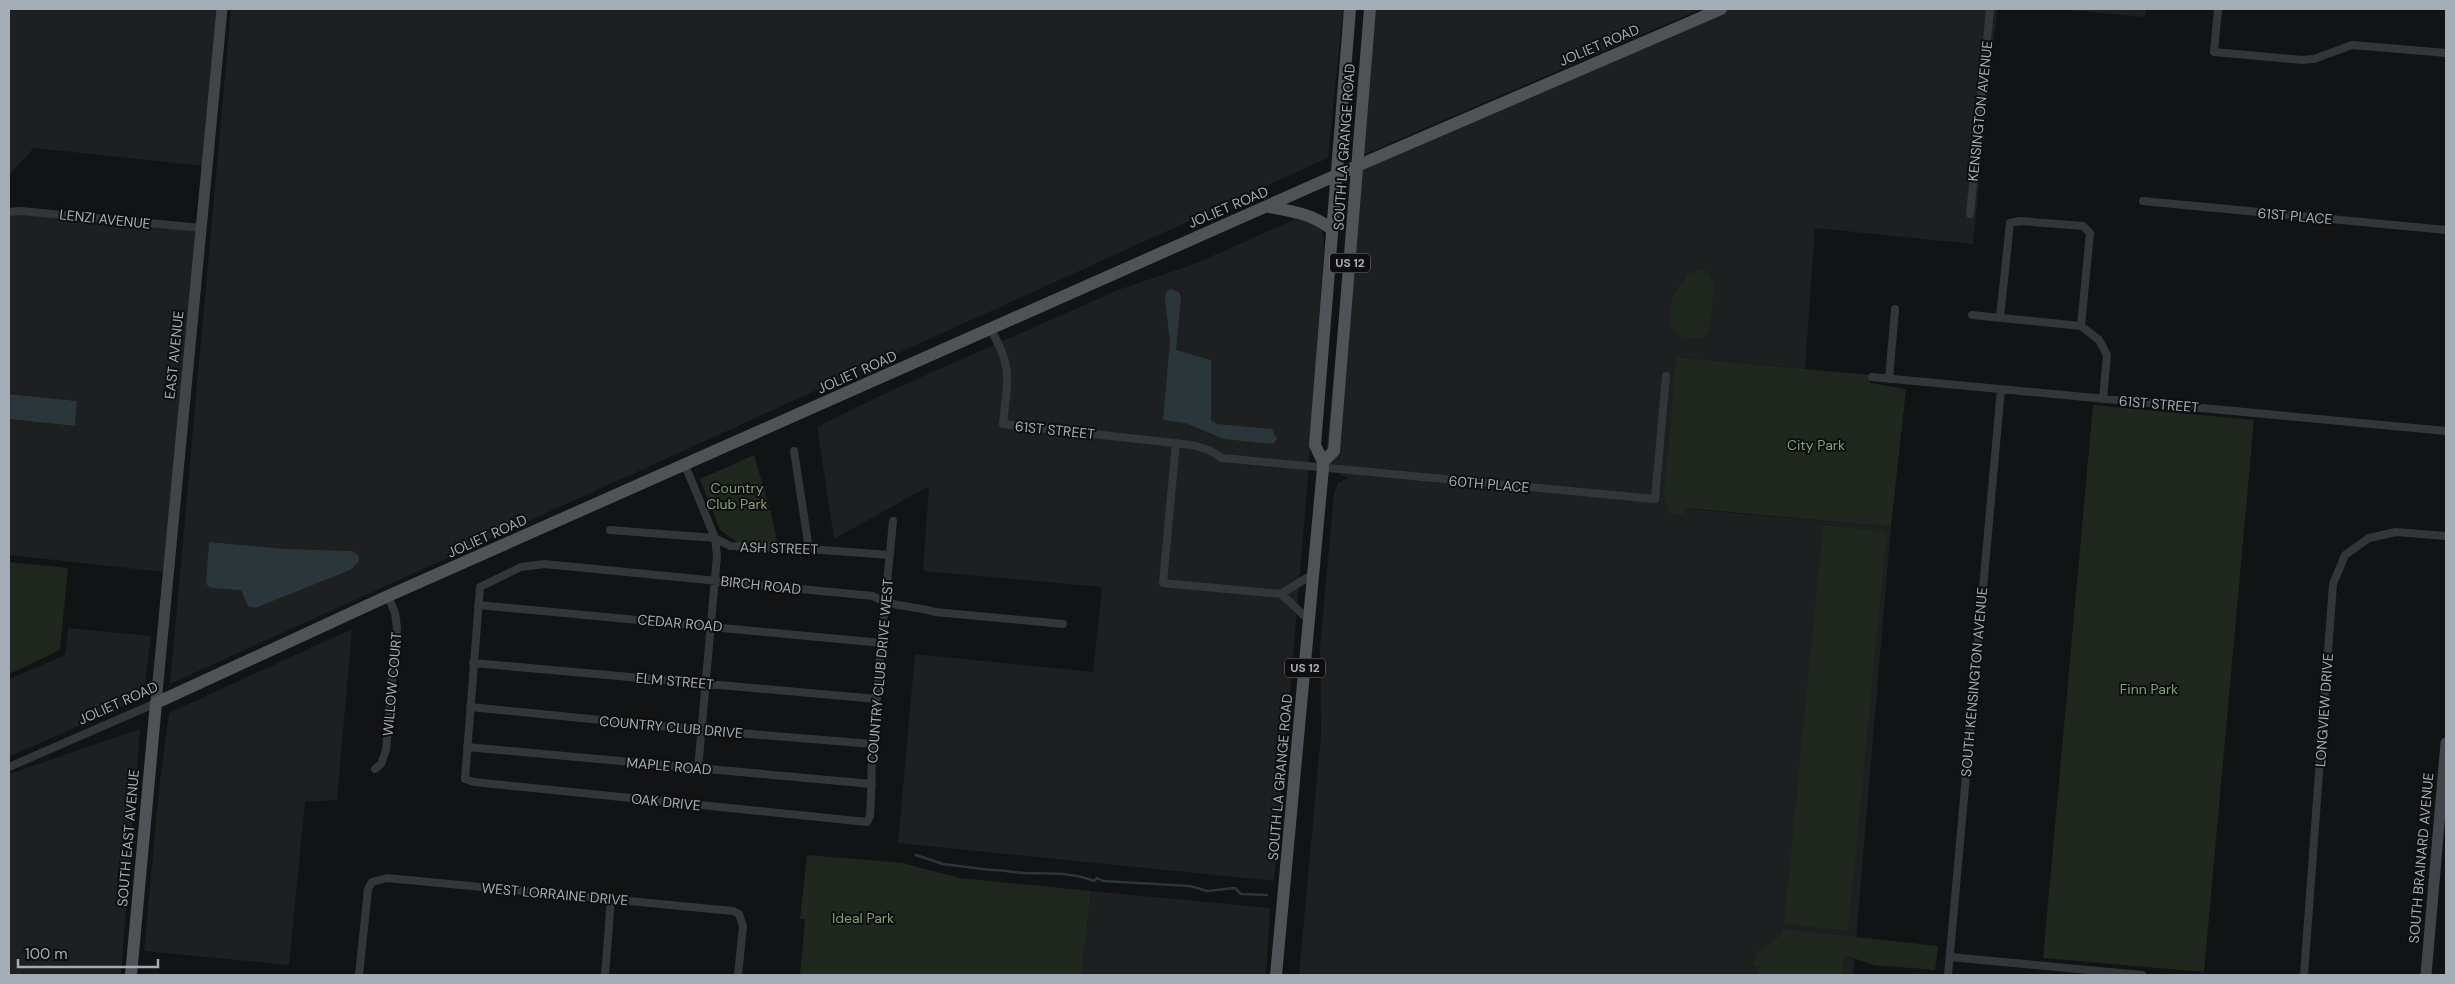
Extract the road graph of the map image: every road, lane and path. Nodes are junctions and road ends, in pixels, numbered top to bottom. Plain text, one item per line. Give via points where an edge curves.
1 (222, 9) edge
2 (1350, 9) edge
3 (1370, 9) edge
4 (1721, 9) edge
5 (1990, 9) edge
6 (2218, 9) edge
7 (2446, 53) edge
8 (1357, 166) junction
9 (1337, 175) junction
10 (2143, 201) dead end
11 (1269, 206) junction
12 (9, 212) edge
13 (1970, 214) dead end
14 (202, 228) junction
15 (1331, 229) junction
16 (2446, 230) edge
17 (1895, 309) dead end
18 (1972, 315) dead end
19 (2000, 317) junction
20 (2081, 326) junction
21 (990, 329) junction
22 (1666, 376) dead end
23 (1872, 377) dead end
24 (1888, 379) junction
25 (2001, 389) junction
26 (2103, 399) junction
27 (2446, 431) edge
28 (1176, 443) junction
29 (794, 451) dead end
30 (685, 465) junction
31 (1323, 465) junction
32 (893, 520) dead end
33 (610, 530) dead end
34 (2446, 536) edge
35 (715, 538) junction
36 (809, 549) junction
37 (890, 555) junction
38 (1313, 574) junction
39 (715, 580) junction
40 (1281, 594) junction
41 (388, 596) junction
42 (885, 604) junction
43 (478, 605) junction
44 (1309, 620) junction
45 (1063, 624) dead end
46 (711, 626) junction
47 (882, 643) junction
48 (473, 663) junction
49 (706, 684) junction
50 (877, 698) junction
51 (156, 703) junction
52 (470, 707) junction
53 (701, 730) junction
54 (2446, 743) edge
55 (873, 744) junction
56 (467, 747) junction
57 (9, 767) edge
58 (375, 769) dead end
59 (698, 769) junction
60 (872, 784) junction
61 (2443, 817) edge
62 (867, 822) joint
63 (611, 899) junction
64 (1950, 957) junction
65 (131, 975) edge
66 (359, 975) edge
67 (605, 975) edge
68 (738, 975) edge
69 (1276, 975) edge
70 (1948, 975) edge
71 (2142, 975) edge
72 (2304, 975) edge
73 (2426, 975) edge

1 - 14 street, EAST AVENUE
2 - 9 main road, SOUTH LA GRANGE ROAD / US 12
3 - 8 main road, SOUTH LA GRANGE ROAD / US 12
4 - 8 main road, JOLIET ROAD
5 - 13 street, KENSINGTON AVENUE
6 - 7 street via 2214,52 2302,60 2352,45
8 - 9 main road, JOLIET ROAD
8 - 31 main road, SOUTH LA GRANGE ROAD / US 12 via 1334,451
9 - 11 main road, JOLIET ROAD
9 - 15 main road, SOUTH LA GRANGE ROAD / US 12
10 - 16 street, 61ST PLACE
11 - 15 main road via 1303,214
11 - 21 main road, JOLIET ROAD
12 - 14 street, LENZI AVENUE
14 - 51 street, EAST AVENUE
15 - 31 main road, SOUTH LA GRANGE ROAD / US 12 via 1315,445
17 - 24 street
18 - 19 street
19 - 20 street
19 - 20 street via 2010,223 2083,226 2090,233
20 - 26 street via 2106,348
21 - 28 street, 61ST STREET via 1002,347 1008,368 1003,424
21 - 30 main road, JOLIET ROAD
22 - 31 street, 60TH PLACE via 1655,499
23 - 24 street, 61ST STREET
24 - 25 street, 61ST STREET
25 - 26 street, 61ST STREET
25 - 64 street, SOUTH KENSINGTON AVENUE
26 - 27 street, 61ST STREET
28 - 31 street, 61ST STREET via 1209,450 1222,458
28 - 40 street via 1163,584
29 - 36 street
30 - 35 street
30 - 41 main road, JOLIET ROAD
31 - 38 main road, SOUTH LA GRANGE ROAD / US 12
32 - 37 street, COUNTRY CLUB DRIVE WEST
33 - 35 street, ASH STREET
34 - 72 street, LONGVIEW DRIVE via 2396,532 2369,538 2345,556 2333,584
35 - 36 street, ASH STREET via 730,546
35 - 39 street via 718,556
36 - 37 street, ASH STREET
37 - 42 street, COUNTRY CLUB DRIVE WEST
38 - 40 street
38 - 44 main road, SOUTH LA GRANGE ROAD / US 12
39 - 42 street, BIRCH ROAD via 873,596
39 - 43 street, BIRCH ROAD via 532,564 480,587
39 - 46 street
40 - 44 street
41 - 51 main road, JOLIET ROAD
41 - 58 street, WILLOW COURT via 397,628 386,750 381,764
42 - 45 street, BIRCH ROAD
42 - 47 street, COUNTRY CLUB DRIVE WEST
43 - 46 street, CEDAR ROAD
43 - 48 street
44 - 69 main road, SOUTH LA GRANGE ROAD / US 12
46 - 47 street, CEDAR ROAD
46 - 49 street
47 - 50 street, COUNTRY CLUB DRIVE WEST
48 - 49 street, ELM STREET
48 - 52 street
49 - 50 street, ELM STREET
49 - 53 street
50 - 55 street, COUNTRY CLUB DRIVE WEST
51 - 57 street, JOLIET ROAD
51 - 65 main road, SOUTH EAST AVENUE
52 - 53 street, COUNTRY CLUB DRIVE
52 - 56 street
53 - 55 street, COUNTRY CLUB DRIVE
53 - 59 street
54 - 61 street, SOUTH BRAINARD AVENUE
55 - 60 street, COUNTRY CLUB DRIVE WEST
56 - 59 street, MAPLE ROAD
56 - 62 street, OAK DRIVE via 464,779 484,783
59 - 60 street, MAPLE ROAD
60 - 62 street, COUNTRY CLUB DRIVE WEST
61 - 73 street, SOUTH BRAINARD AVENUE
63 - 66 street, WEST LORRAINE DRIVE via 387,878 372,882 366,897
63 - 67 street
63 - 68 street, WEST LORRAINE DRIVE via 739,914 743,926
64 - 70 street, SOUTH KENSINGTON AVENUE
64 - 71 street

